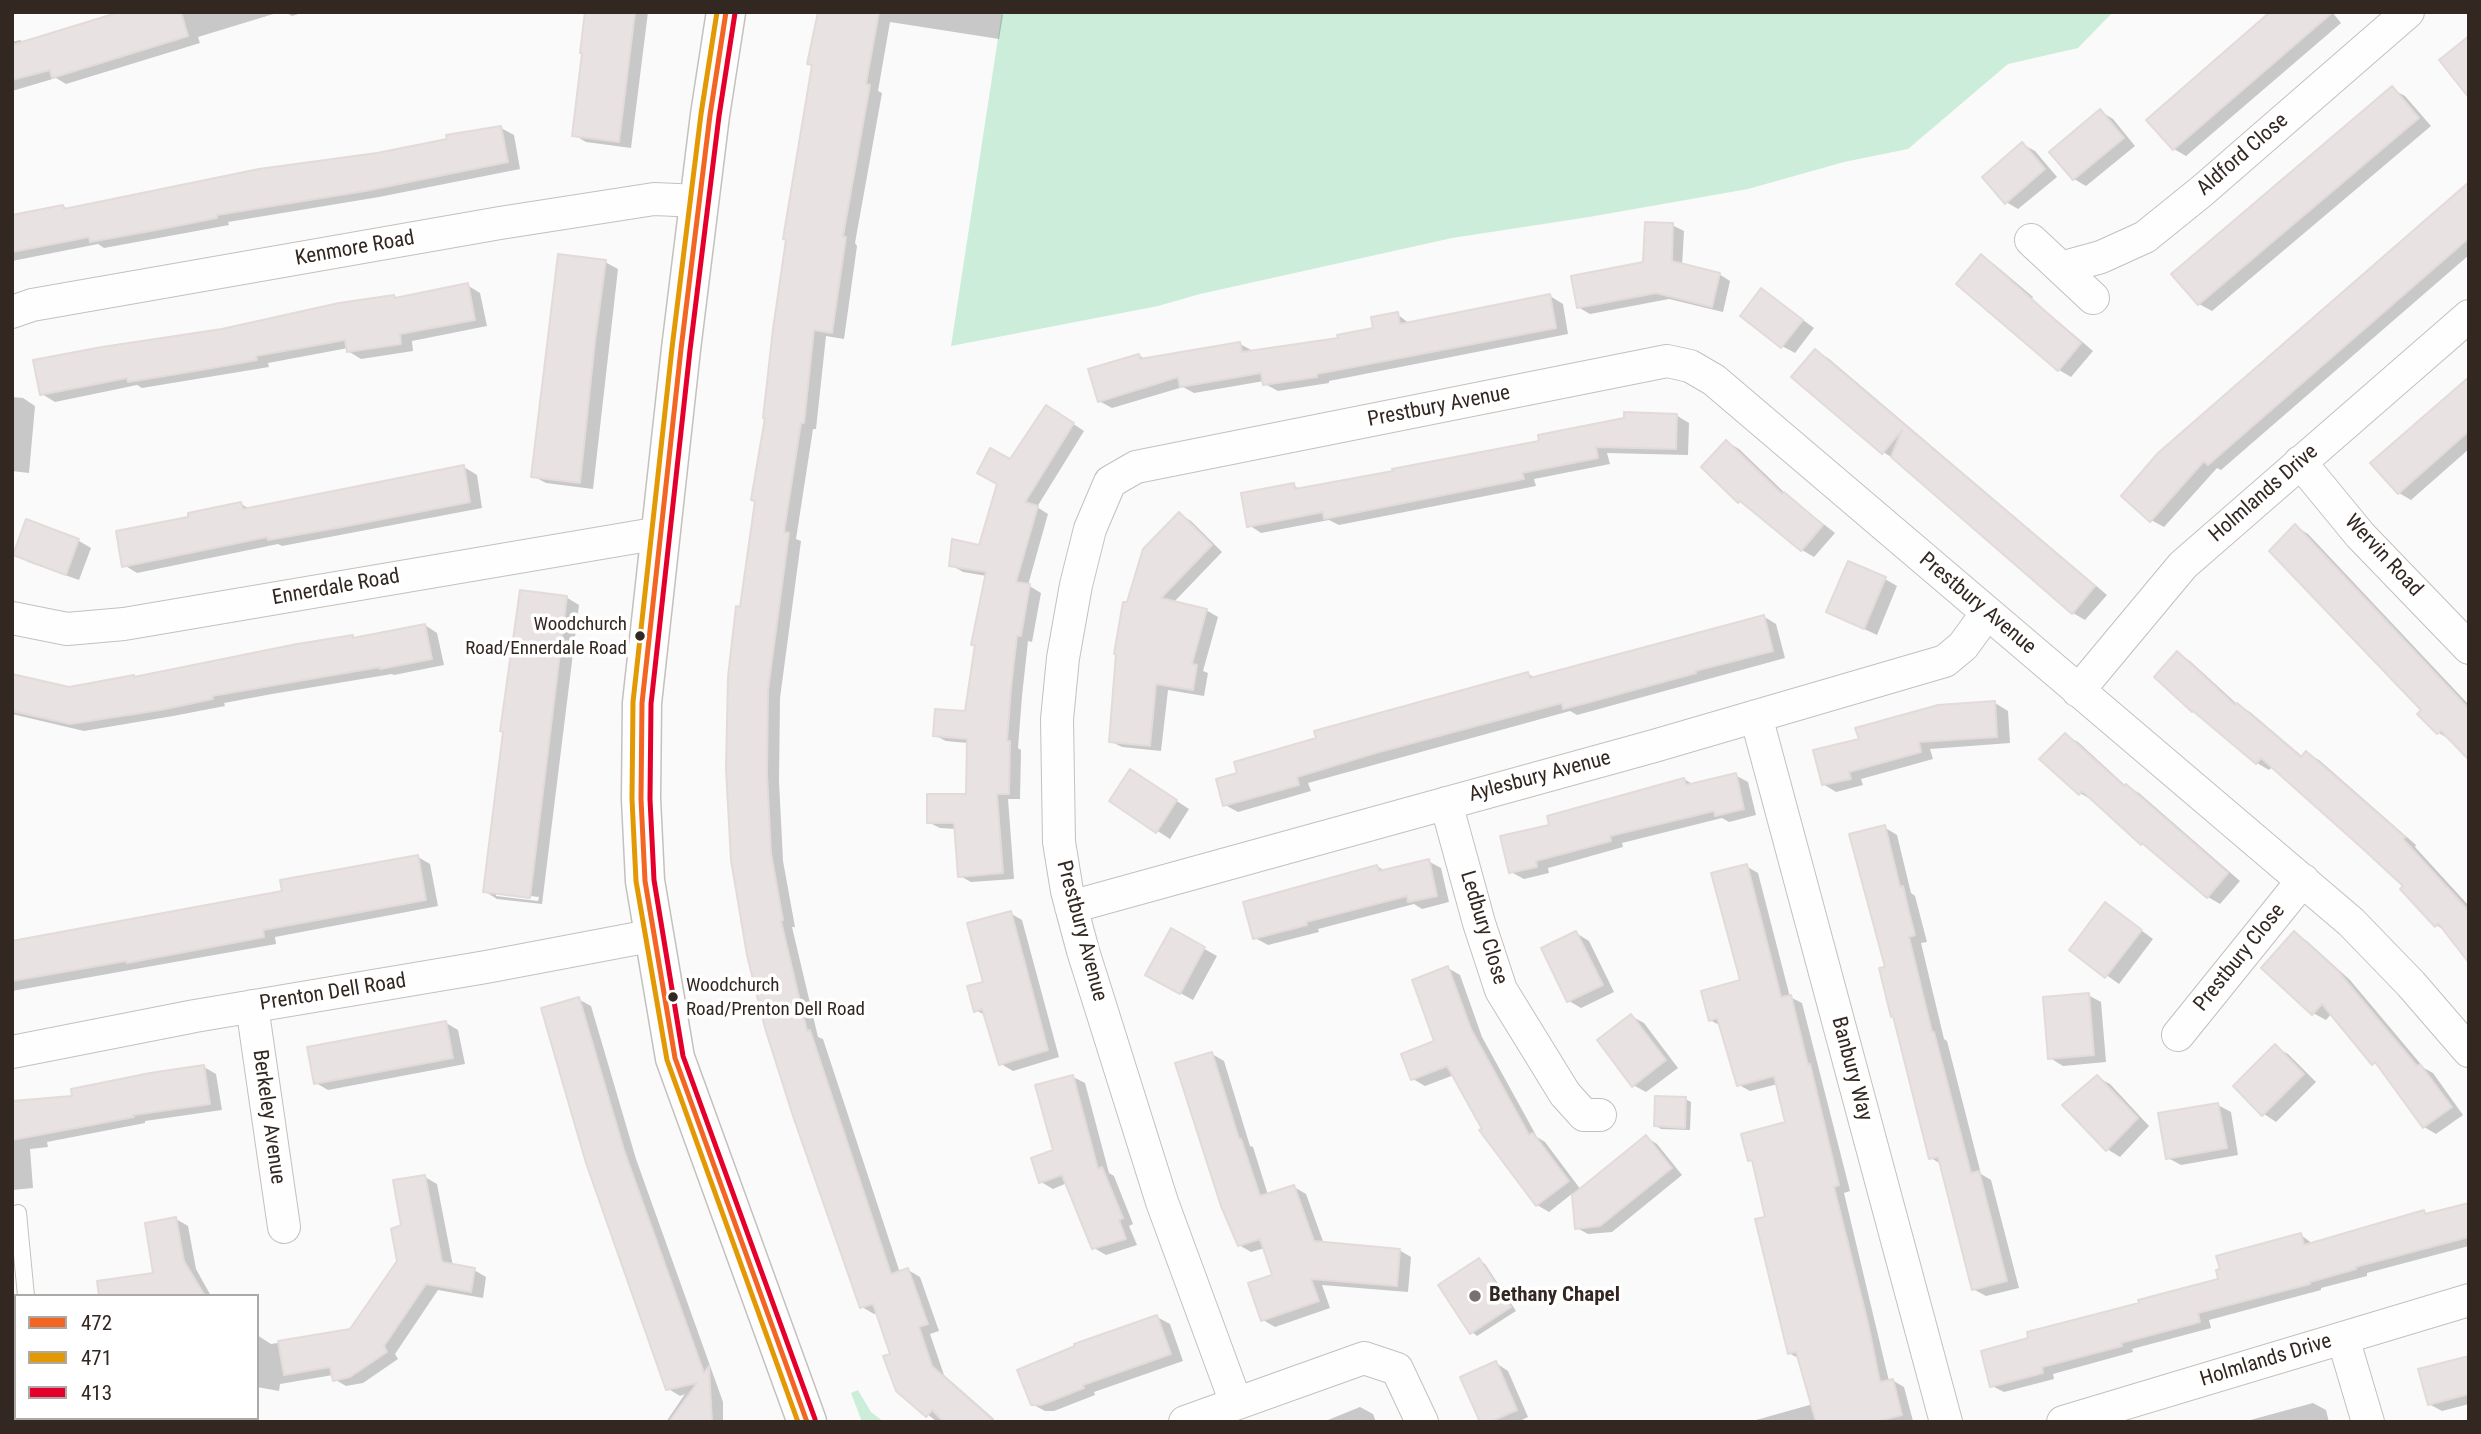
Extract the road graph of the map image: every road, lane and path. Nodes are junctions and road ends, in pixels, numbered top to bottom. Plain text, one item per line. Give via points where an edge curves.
1 (726, 12) edge
2 (2408, 12) edge
3 (699, 201) junction
4 (2031, 240) dead end
5 (2061, 268) junction
6 (2093, 298) dead end
7 (12, 312) edge
8 (2469, 316) edge
9 (2300, 462) junction
10 (660, 533) junction
11 (1987, 613) junction
12 (12, 618) edge
13 (2469, 648) edge
14 (2078, 691) junction
15 (1756, 716) junction
16 (1446, 803) junction
17 (2303, 880) junction
18 (1071, 907) junction
19 (655, 935) junction
20 (252, 1006) junction
21 (2178, 1035) dead end
22 (2469, 1051) edge
23 (12, 1052) edge
24 (1589, 1120) dead end
25 (18, 1213) dead end
26 (284, 1227) dead end
27 (26, 1294) edge
28 (2469, 1300) edge
29 (2343, 1338) junction
30 (1236, 1403) junction
31 (807, 1422) edge
32 (1185, 1422) edge
33 (1422, 1422) edge
34 (1946, 1422) edge
35 (2063, 1422) edge
36 (2368, 1422) edge

1 - 3 highway
2 - 5 street, Aldford Close via 2145,237 2101,257
3 - 7 street, Kenmore Road via 654,199 500,223
3 - 10 highway
4 - 5 street
5 - 6 street
8 - 9 street, Holmlands Drive
9 - 13 street, Wervin Road via 2360,535
9 - 14 street, Holmlands Drive via 2183,565
10 - 12 street, Ennerdale Road via 124,624 67,629
10 - 19 highway via 642,703 645,881
11 - 14 street, Prestbury Avenue
11 - 15 street, Aylesbury Avenue via 1963,646 1945,661
11 - 18 street, Prestbury Avenue via 1714,380 1690,366 1667,361 1136,467 1110,482 1090,529 1063,658 1057,719 1059,842
14 - 17 street, Prestbury Avenue
15 - 16 street, Aylesbury Avenue
15 - 34 street, Banbury Way
16 - 18 street, Aylesbury Avenue
16 - 24 street, Ledbury Close via 1501,990 1565,1094
17 - 21 street, Prestbury Close
17 - 22 street, Prestbury Avenue via 2351,922
18 - 30 street, Prestbury Avenue via 1162,1202
19 - 20 street, Prenton Dell Road
19 - 31 highway via 676,1058
20 - 23 street, Prenton Dell Road
20 - 26 street, Berkeley Avenue
25 - 27 lane
28 - 29 street, Holmlands Drive
29 - 35 street, Holmlands Drive
29 - 36 street
30 - 32 street
30 - 33 street via 1364,1358 1397,1368

